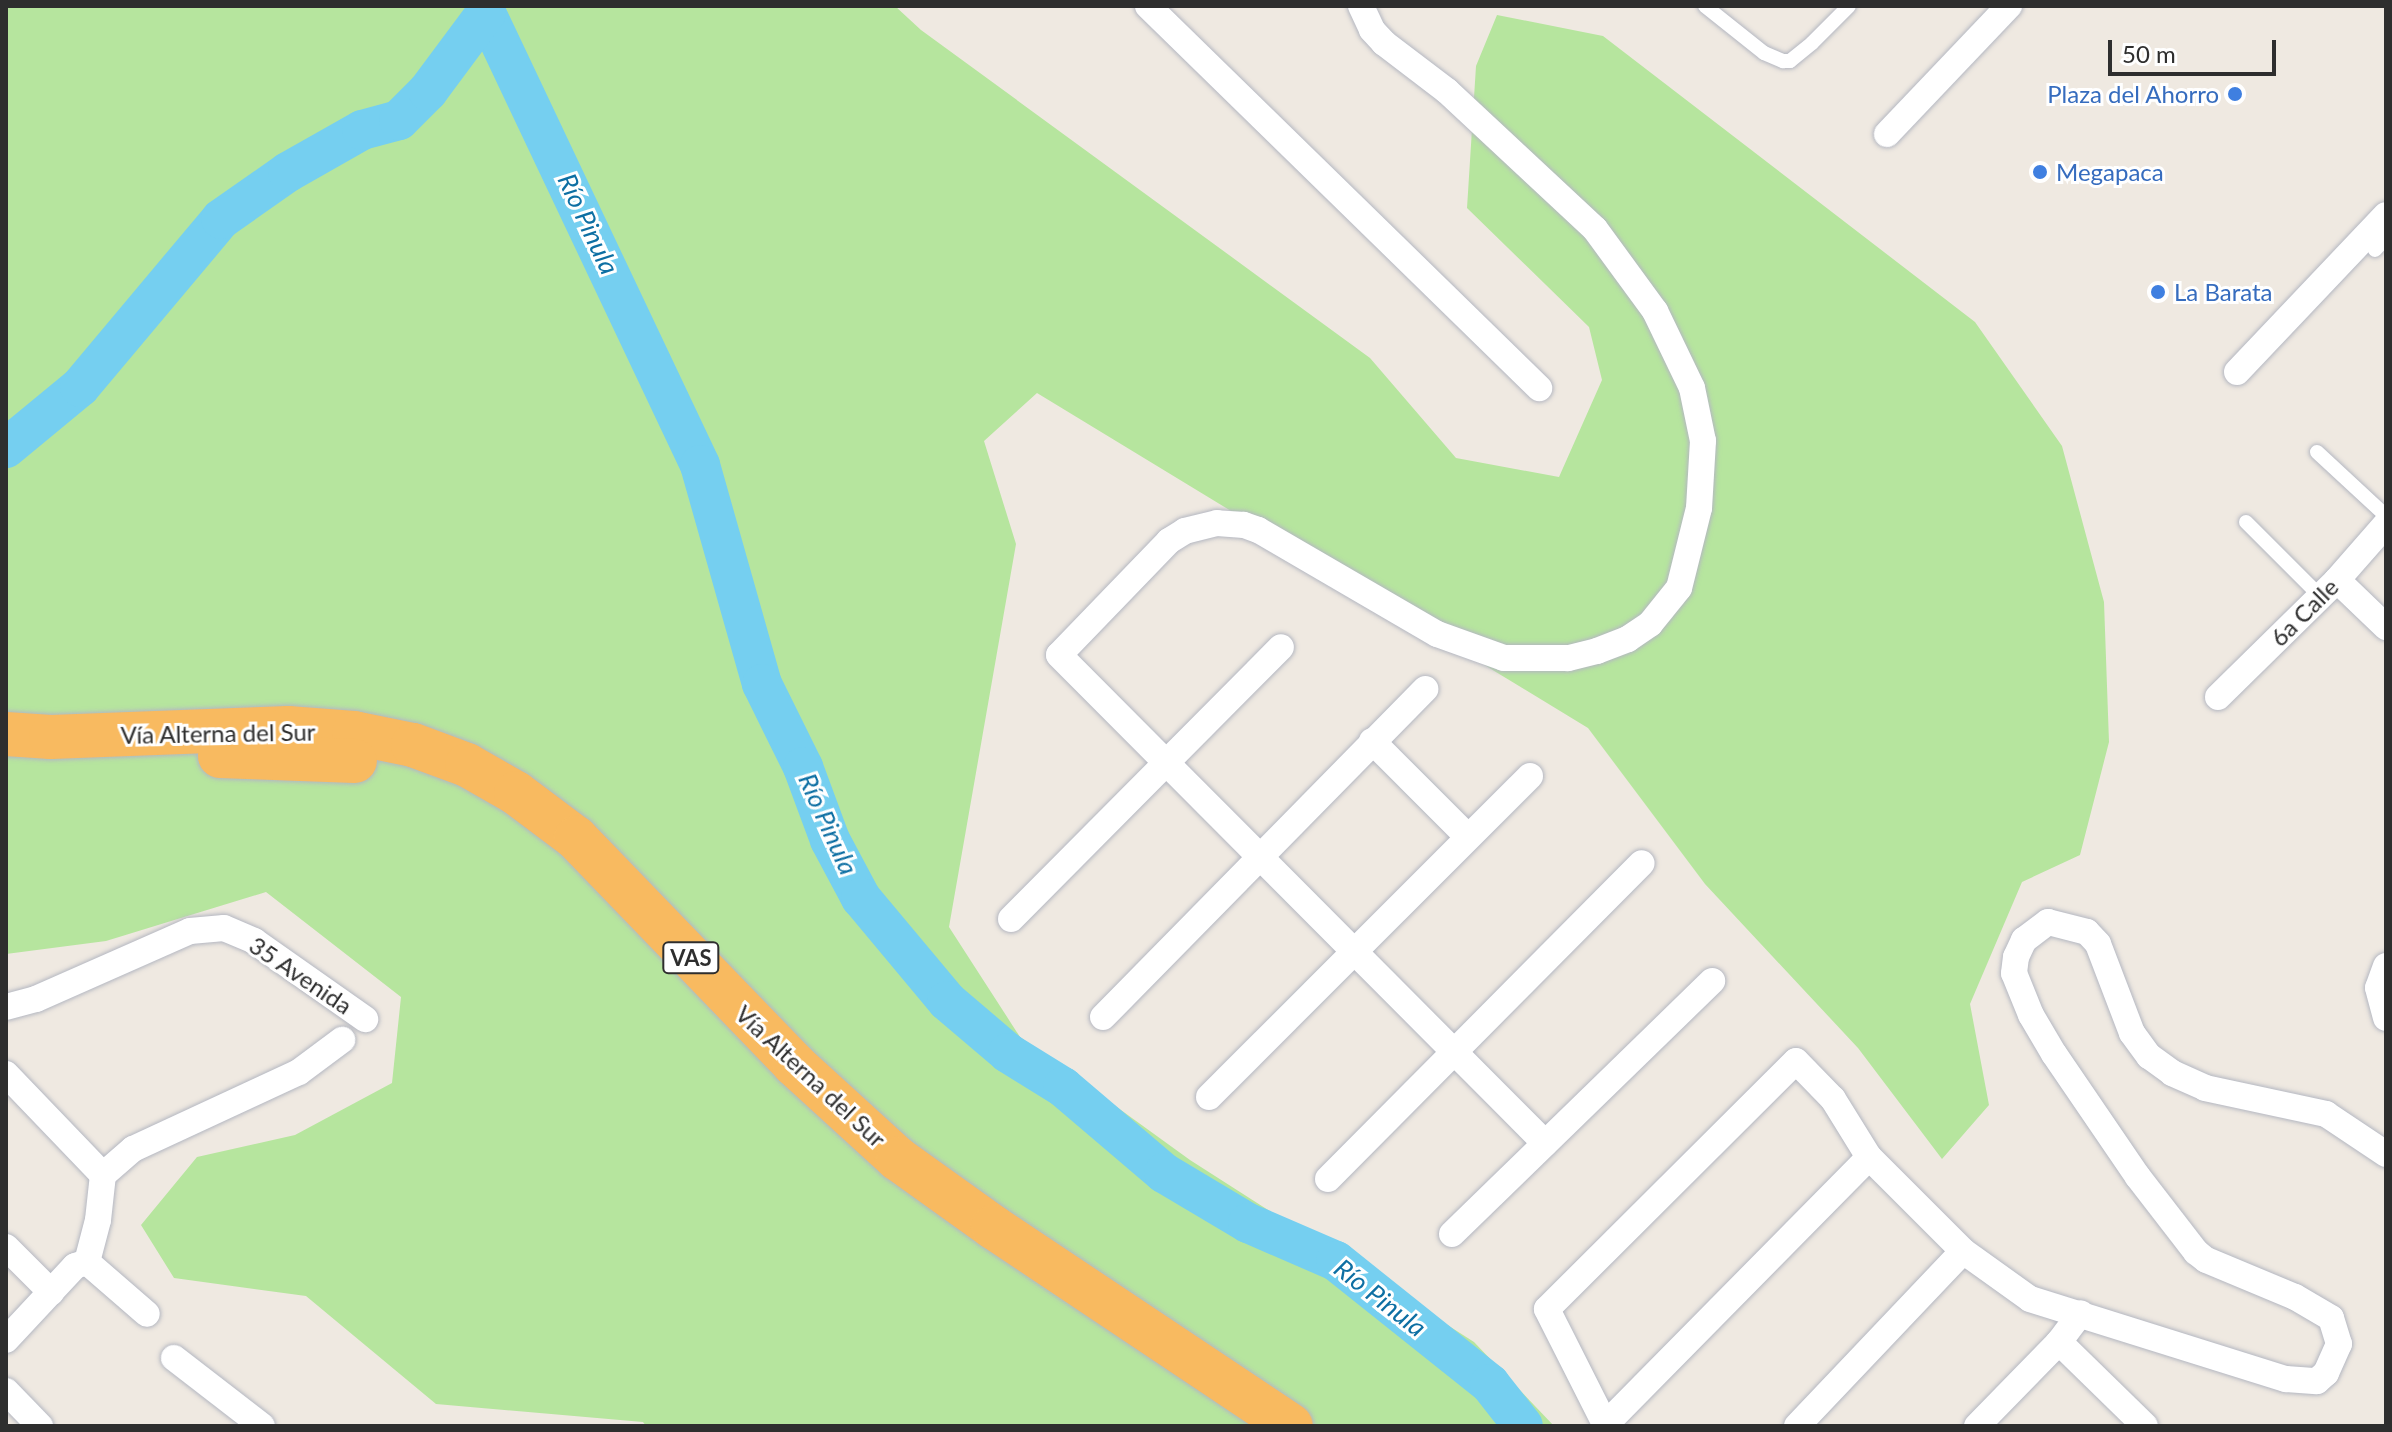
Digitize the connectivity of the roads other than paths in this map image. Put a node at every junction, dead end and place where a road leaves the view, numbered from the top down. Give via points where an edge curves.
1 (1361, 6) edge
2 (1705, 6) edge
3 (1849, 6) edge
4 (2009, 6) edge
5 (1161, 10) edge
6 (1887, 134) dead end
7 (2386, 215) edge
8 (2386, 238) edge
9 (2375, 250) dead end
10 (2237, 372) dead end
11 (1539, 388) dead end
12 (2317, 452) dead end
13 (2386, 516) edge
14 (2246, 522) dead end
15 (2386, 524) edge
16 (2328, 588) junction
17 (2386, 627) edge
18 (1281, 647) dead end
19 (1425, 689) dead end
20 (2218, 697) dead end
21 (6, 734) edge
22 (1372, 741) junction
23 (6, 759) edge
24 (1164, 764) junction
25 (1530, 776) dead end
26 (1467, 836) junction
27 (1259, 858) junction
28 (1642, 863) dead end
29 (1011, 919) dead end
30 (1353, 952) junction
31 (2386, 966) edge
32 (1712, 981) dead end
33 (6, 1007) edge
34 (1103, 1017) dead end
35 (2386, 1018) edge
36 (365, 1019) dead end
37 (342, 1040) dead end
38 (1454, 1052) junction
39 (6, 1074) edge
40 (1209, 1097) dead end
41 (1545, 1143) junction
42 (2386, 1154) edge
43 (1869, 1157) junction
44 (103, 1175) junction
45 (1328, 1179) dead end
46 (1452, 1234) dead end
47 (6, 1247) edge
48 (1963, 1251) junction
49 (87, 1262) junction
50 (51, 1292) junction
51 (2081, 1313) junction
52 (147, 1314) dead end
53 (6, 1340) edge
54 (2059, 1342) junction
55 (174, 1358) dead end
56 (6, 1391) edge
57 (40, 1426) edge
58 (262, 1426) edge
59 (1244, 1426) edge
60 (1291, 1426) edge
61 (1605, 1426) edge
62 (1797, 1426) edge
63 (1977, 1426) edge
64 (2144, 1426) edge

1 - 24 street via 1384,43 1477,117 1595,229 1655,311 1700,417 1703,476 1689,558 1668,605 1628,639 1568,658 1532,660 1472,649 1437,634 1244,525 1217,523 1185,531 1126,582 1059,655
2 - 3 lane via 1764,53 1790,61
4 - 6 street
5 - 11 street
7 - 10 street
8 - 9 lane
12 - 13 lane
14 - 16 lane
15 - 16 street, 6a Calle
16 - 17 street
16 - 20 street, 6a Calle
18 - 24 street
19 - 22 street
21 - 60 highway, Vía Alterna del Sur / VAS via 288,728 383,739 467,765 516,793 576,838 794,1064 898,1159
22 - 26 street
22 - 27 street
23 - 59 highway, Vía Alterna del Sur / VAS via 191,755 351,760 456,789 557,859 775,1084 879,1177
24 - 27 street
24 - 29 street
25 - 26 street
26 - 30 street
27 - 30 street
27 - 34 street
28 - 38 street
30 - 38 street
30 - 40 street
31 - 35 street via 2378,988
32 - 41 street
33 - 36 street, 35 Avenida via 36,999 190,931 224,928 254,941
37 - 44 street via 299,1072 133,1149
38 - 41 street
38 - 45 street
39 - 44 street
41 - 46 street
42 - 51 street via 2326,1114 2205,1088 2172,1073 2149,1056 2132,1033 2098,944 2087,932 2048,922 2024,940 2014,973 2054,1054 2130,1165 2196,1252 2331,1318 2339,1344 2326,1373 2303,1383
43 - 48 street
43 - 61 street
43 - 61 street via 1833,1099 1796,1061 1547,1309
44 - 49 street
47 - 50 street
48 - 51 street via 2030,1299
48 - 62 street
49 - 50 street via 75,1266
49 - 52 street
50 - 53 street
51 - 54 street
54 - 63 street
54 - 64 street
55 - 58 street
56 - 57 street

